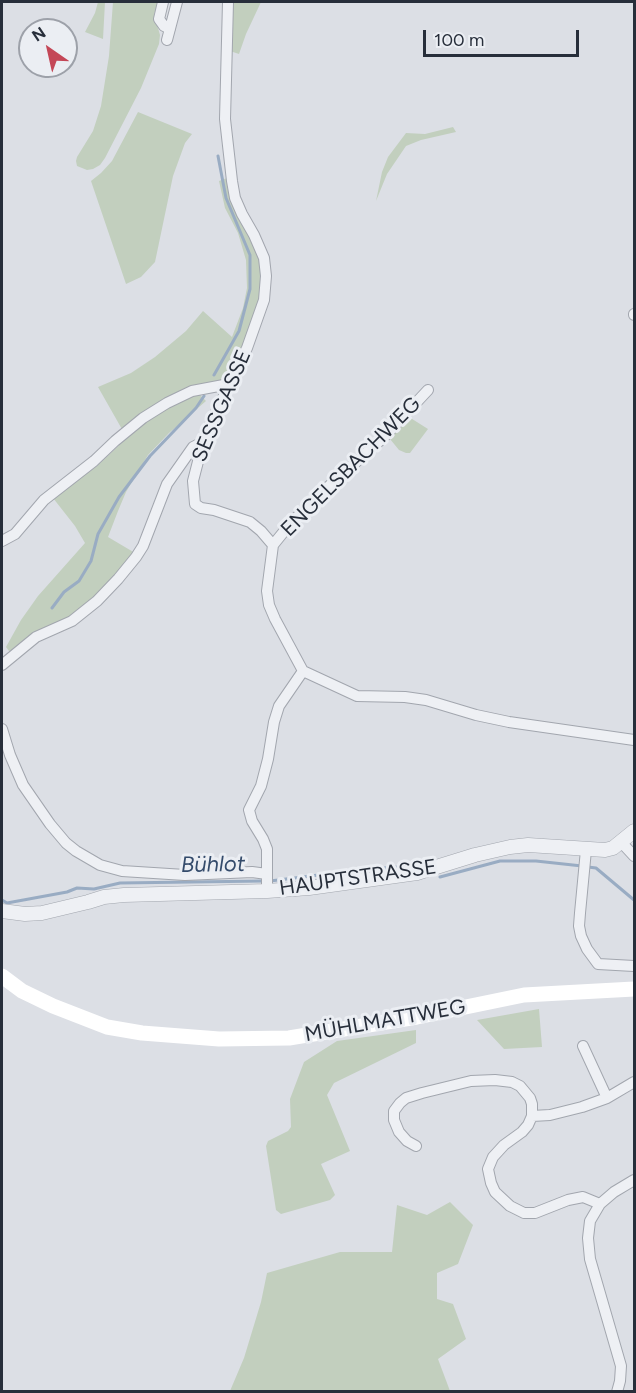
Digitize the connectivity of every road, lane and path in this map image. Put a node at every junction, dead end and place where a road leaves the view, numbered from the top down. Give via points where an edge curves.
1 (163, 2) edge
2 (177, 2) edge
3 (228, 2) edge
4 (229, 384) junction
5 (428, 390) dead end
6 (203, 442) junction
7 (2, 541) edge
8 (273, 545) junction
9 (2, 665) edge
10 (303, 671) junction
11 (2, 729) edge
12 (634, 740) edge
13 (634, 831) edge
14 (621, 842) junction
15 (586, 854) junction
16 (634, 856) edge
17 (267, 884) junction
18 (2, 911) edge
19 (634, 966) edge
20 (2, 976) edge
21 (634, 988) edge
22 (583, 1046) dead end
23 (634, 1082) edge
24 (608, 1098) junction
25 (532, 1116) junction
26 (416, 1146) dead end
27 (634, 1179) edge
28 (600, 1204) junction
29 (617, 1392) edge

1 - 2 street via 159,19 169,34
3 - 4 street, SESSGASSE via 225,119 232,181 235,198 264,258 266,276 264,300
4 - 6 street, SESSGASSE
4 - 7 street via 192,391 143,418 45,500 15,534
5 - 8 street, ENGELSBACHWEG
6 - 8 street, SESSGASSE via 193,481 195,504 250,522
6 - 9 street via 193,447 167,484 143,546 118,579 78,616 36,637
8 - 10 street via 269,605
10 - 12 street via 357,696 426,700 509,722
10 - 17 street via 279,706 261,786 249,810 267,849
11 - 17 street via 23,784 50,824 66,843 100,866 185,875 252,872
13 - 14 street
14 - 15 street, HAUPTSTRASSE via 613,848
14 - 16 street
15 - 17 street, HAUPTSTRASSE via 528,845 475,855 417,873 309,888
15 - 19 street via 581,936 598,964
17 - 18 street, HAUPTSTRASSE via 105,897 42,913
20 - 21 main road, MÜHLMATTWEG via 22,991 107,1027 219,1039 289,1038 524,995
22 - 24 street
23 - 24 street
24 - 25 street via 550,1116
25 - 26 street via 530,1098 512,1082 471,1081 422,1093 406,1098 394,1111 399,1132
25 - 28 street via 522,1132 493,1157 488,1169 495,1192 524,1213 535,1214 583,1197
27 - 28 street
28 - 29 street via 590,1221 588,1238 590,1259 621,1366

